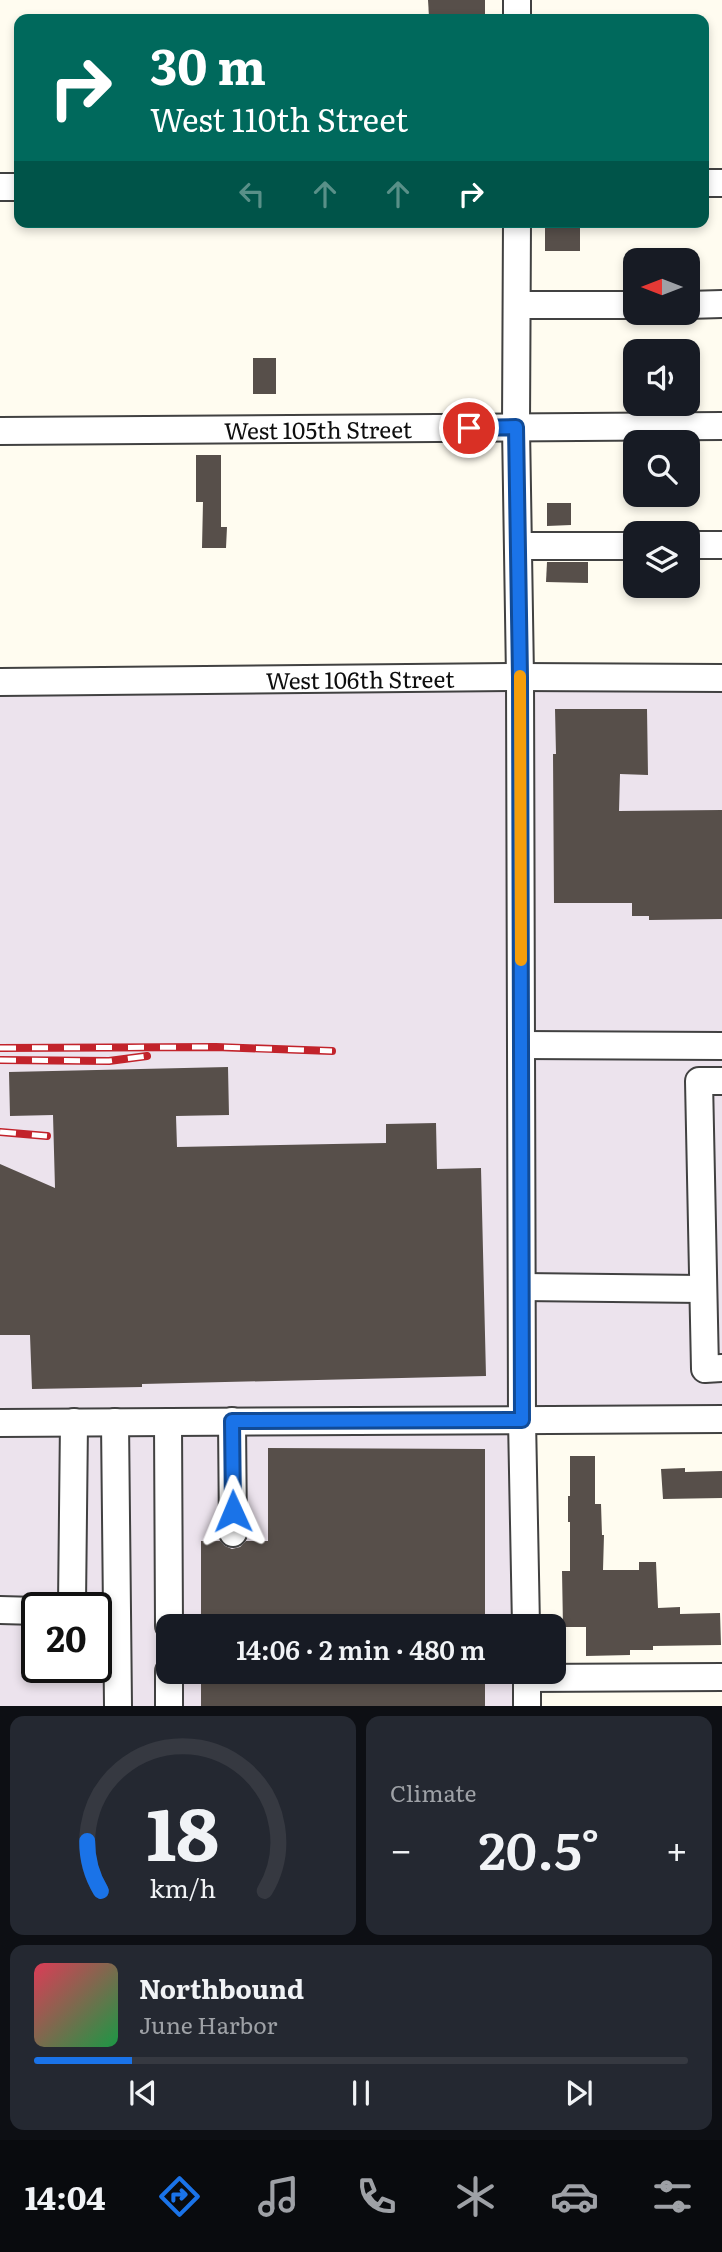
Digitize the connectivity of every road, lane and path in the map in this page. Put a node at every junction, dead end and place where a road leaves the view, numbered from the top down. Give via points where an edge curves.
1 (517, 228) edge
2 (700, 304) edge
3 (722, 304) edge
4 (623, 305) edge
5 (517, 306) junction
6 (722, 426) edge
7 (516, 427) junction
8 (0, 431) edge
9 (700, 545) edge
10 (722, 545) edge
11 (518, 546) junction
12 (623, 546) edge
13 (520, 677) junction
14 (722, 678) edge
15 (0, 682) edge
16 (521, 1045) junction
17 (722, 1046) edge
18 (722, 1081) edge
19 (522, 1287) junction
20 (702, 1289) junction
21 (722, 1368) edge
22 (722, 1419) edge
23 (522, 1420) junction
24 (232, 1421) junction
25 (74, 1422) junction
26 (115, 1422) junction
27 (168, 1422) junction
28 (0, 1423) edge
29 (233, 1533) dead end
30 (72, 1592) edge
31 (0, 1611) edge
32 (21, 1611) edge
33 (169, 1614) edge
34 (526, 1614) edge
35 (566, 1675) edge
36 (722, 1677) edge
37 (169, 1684) edge
38 (527, 1684) edge
39 (118, 1706) edge
40 (169, 1706) edge
41 (527, 1706) edge

1 - 5 street
2 - 3 street
4 - 5 street
5 - 7 street
6 - 7 street, West 105th Street
7 - 8 street, West 105th Street
7 - 11 street
9 - 10 street
11 - 12 street
11 - 13 street
13 - 14 street, West 106th Street
13 - 15 street, West 106th Street
13 - 16 street
16 - 17 street
16 - 19 street
18 - 20 street via 699,1081
19 - 20 street
19 - 23 street
20 - 21 street via 705,1368
22 - 23 street
23 - 24 street
23 - 34 street
24 - 27 street
24 - 29 street
25 - 26 street
25 - 28 street
25 - 30 street
26 - 27 street
26 - 39 street
27 - 33 street
31 - 32 street
35 - 36 street
37 - 40 street
38 - 41 street

